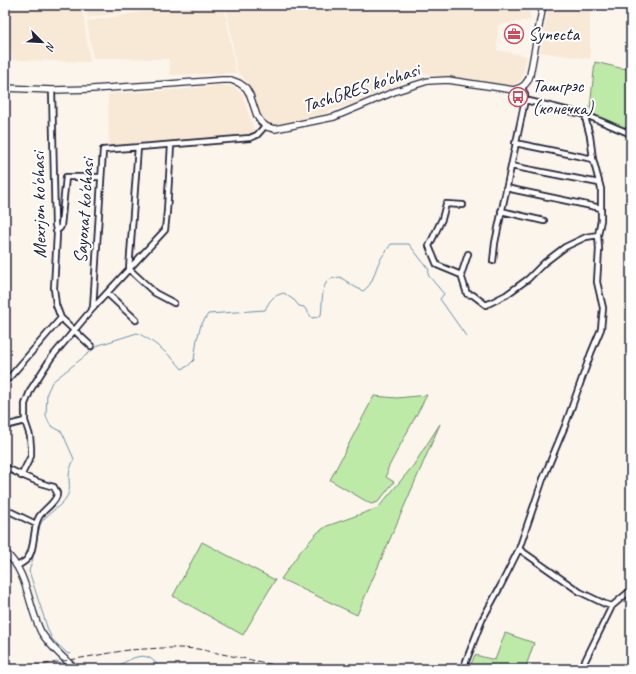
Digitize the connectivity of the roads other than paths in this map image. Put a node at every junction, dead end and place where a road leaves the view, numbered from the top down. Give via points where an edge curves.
1 (543, 5) edge
2 (5, 88) edge
3 (522, 88) junction
4 (52, 90) junction
5 (525, 100) junction
6 (586, 115) junction
7 (265, 126) junction
8 (631, 134) edge
9 (515, 144) junction
10 (170, 145) junction
11 (138, 147) junction
12 (593, 159) junction
13 (511, 166) junction
14 (101, 177) junction
15 (599, 183) junction
16 (506, 188) junction
17 (463, 205) dead end
18 (601, 208) junction
19 (501, 211) junction
20 (544, 221) dead end
21 (56, 230) junction
22 (598, 235) junction
23 (468, 254) dead end
24 (493, 261) dead end
25 (129, 269) junction
26 (461, 275) junction
27 (107, 293) junction
28 (174, 303) dead end
29 (93, 308) junction
30 (61, 318) junction
31 (136, 320) dead end
32 (74, 331) junction
33 (91, 346) dead end
34 (9, 378) dead end
35 (25, 421) junction
36 (5, 426) edge
37 (5, 467) edge
38 (21, 476) junction
39 (5, 509) edge
40 (36, 524) junction
41 (519, 549) junction
42 (5, 552) edge
43 (17, 566) junction
44 (631, 590) edge
45 (612, 606) junction
46 (76, 669) edge
47 (463, 669) edge
48 (581, 669) edge

1 - 3 main road via 530,75
2 - 4 main road
3 - 5 street
3 - 7 main road, TashGRES ko'chasi via 514,90 448,80 428,81 396,91 334,117 281,128
4 - 7 main road via 231,80 246,88 258,118
4 - 21 street, Mexrjon ko'chasi
5 - 6 street
5 - 9 street
6 - 8 street
6 - 12 street
7 - 10 street, Sayoxat ko'chasi via 257,135 250,138
9 - 12 street
9 - 13 street
10 - 11 street, Sayoxat ko'chasi
10 - 25 street via 165,230
11 - 14 street, Sayoxat ko'chasi via 103,150
11 - 25 street
12 - 15 street
13 - 15 street
13 - 16 street
14 - 21 street via 66,177 61,226
14 - 29 street, Sayoxat ko'chasi
15 - 18 street
16 - 18 street
16 - 19 street
17 - 26 street via 446,204 429,246 437,265
18 - 22 street
19 - 20 street
19 - 24 street
21 - 30 street, Mexrjon ko'chasi via 54,288
22 - 26 street via 586,237 564,247 528,279 506,295 486,305 473,295 467,294
22 - 41 street via 597,282 603,308 601,329
23 - 26 street
25 - 27 street
25 - 28 street via 155,293
27 - 29 street
27 - 31 street
29 - 32 street
30 - 32 street, Mexrjon ko'chasi
30 - 34 street
32 - 33 street, Mexrjon ko'chasi
32 - 35 street via 51,358 31,389 25,404
35 - 36 street
35 - 38 street via 30,436 31,456
37 - 38 street
38 - 40 street via 54,488 57,493
39 - 40 street
40 - 43 street via 32,549 27,559
41 - 45 street via 580,592
41 - 47 street via 482,620
42 - 43 main road
43 - 46 main road via 41,632 58,653
44 - 45 street
45 - 48 street

